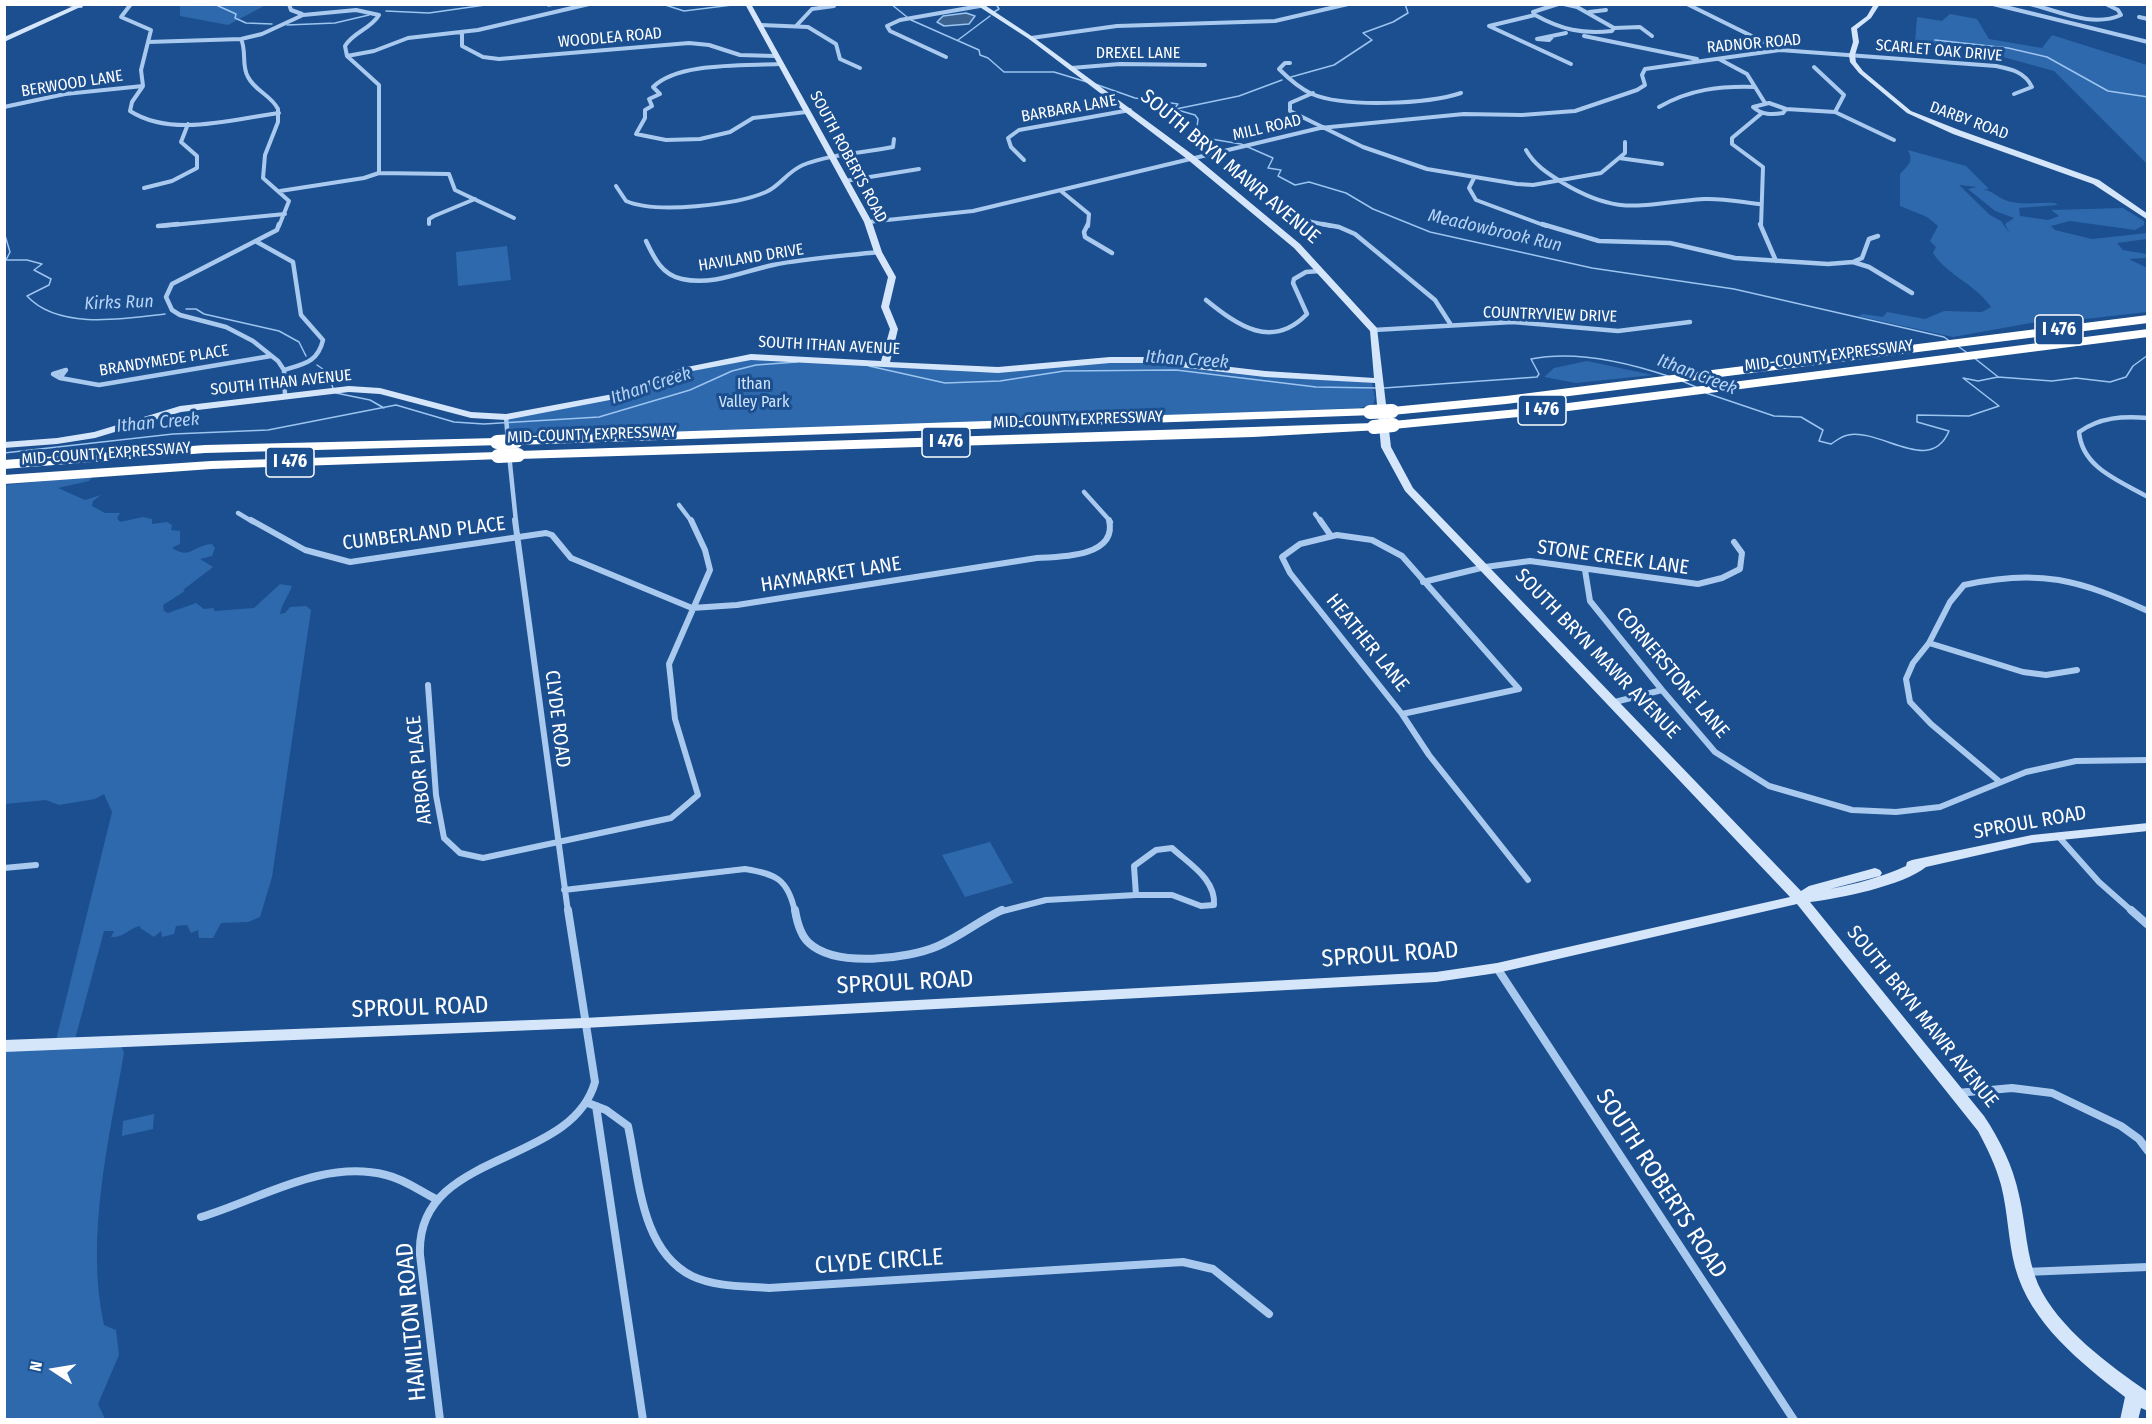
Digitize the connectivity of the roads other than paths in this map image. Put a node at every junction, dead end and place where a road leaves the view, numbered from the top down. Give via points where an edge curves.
1 (67, 4) edge
2 (131, 4) edge
3 (289, 4) edge
4 (588, 4) edge
5 (748, 4) edge
6 (1348, 4) edge
7 (1558, 4) edge
8 (1564, 4) edge
9 (1687, 4) edge
10 (1877, 4) edge
11 (1993, 4) edge
12 (2001, 4) edge
13 (2030, 4) edge
14 (2106, 4) edge
15 (82, 5) edge
16 (979, 5) edge
17 (834, 6) edge
18 (1606, 10) dead end
19 (1587, 12) junction
20 (303, 15) junction
21 (1535, 15) junction
22 (2139, 17) dead end
23 (2148, 19) edge
24 (761, 25) junction
25 (797, 25) junction
26 (1614, 28) junction
27 (2106, 30) junction
28 (462, 32) junction
29 (1566, 33) junction
30 (1580, 35) junction
31 (1652, 36) dead end
32 (1552, 37) dead end
33 (1031, 38) junction
34 (241, 39) junction
35 (4, 40) edge
36 (2146, 40) edge
37 (148, 42) junction
38 (1780, 51) junction
39 (1852, 55) junction
40 (347, 56) junction
41 (946, 57) dead end
42 (1719, 59) junction
43 (777, 60) junction
44 (1704, 60) junction
45 (1290, 63) dead end
46 (1572, 64) dead end
47 (1205, 65) dead end
48 (1657, 66) joint
49 (1814, 67) dead end
50 (861, 68) dead end
51 (1071, 68) junction
52 (143, 86) junction
53 (1755, 87) junction
54 (1313, 93) junction
55 (1461, 93) dead end
56 (2014, 94) dead end
57 (1765, 103) junction
58 (4, 107) edge
59 (1659, 107) dead end
60 (1786, 109) junction
61 (1130, 110) junction
62 (807, 112) junction
63 (1835, 112) junction
64 (279, 113) junction
65 (1762, 113) junction
66 (188, 124) junction
67 (1320, 128) junction
68 (894, 140) dead end
69 (1894, 140) dead end
70 (1625, 142) dead end
71 (1526, 150) dead end
72 (1190, 157) junction
73 (1619, 158) junction
74 (832, 159) junction
75 (1024, 160) dead end
76 (1662, 164) dead end
77 (919, 169) dead end
78 (379, 173) junction
79 (1474, 178) junction
80 (845, 181) junction
81 (1560, 181) junction
82 (616, 186) dead end
83 (144, 188) dead end
84 (280, 191) junction
85 (1061, 191) junction
86 (475, 199) junction
87 (1278, 203) dead end
88 (1760, 204) junction
89 (285, 214) junction
90 (514, 218) dead end
91 (2148, 218) edge
92 (868, 222) junction
93 (429, 224) dead end
94 (158, 226) dead end
95 (1878, 236) dead end
96 (646, 241) dead end
97 (257, 242) junction
98 (878, 252) junction
99 (1112, 253) dead end
100 (1776, 261) junction
101 (1853, 262) junction
102 (1320, 271) junction
103 (1912, 293) dead end
104 (1206, 300) dead end
105 (2148, 319) edge
106 (1690, 322) dead end
107 (1451, 325) junction
108 (1374, 330) junction
109 (2148, 333) edge
110 (271, 356) junction
111 (885, 363) junction
112 (284, 370) junction
113 (60, 378) dead end
114 (1380, 386) junction
115 (285, 396) junction
116 (1393, 418) junction
117 (2148, 418) edge
118 (506, 422) junction
119 (4, 445) edge
120 (497, 449) junction
121 (4, 465) edge
122 (4, 480) edge
123 (1084, 492) dead end
124 (2148, 497) edge
125 (679, 505) dead end
126 (238, 513) dead end
127 (1315, 514) dead end
128 (1331, 536) junction
129 (517, 537) junction
130 (1734, 542) dead end
131 (1485, 567) junction
132 (1585, 570) junction
133 (1423, 582) junction
134 (692, 608) junction
135 (2148, 611) edge
136 (1929, 643) junction
137 (2077, 670) dead end
138 (428, 685) dead end
139 (1662, 690) junction
140 (1615, 702) junction
141 (1402, 714) junction
142 (2148, 760) edge
143 (2000, 782) junction
144 (2148, 827) edge
145 (2058, 836) junction
146 (556, 844) junction
147 (36, 865) dead end
148 (4, 868) edge
149 (1528, 880) dead end
150 (564, 890) junction
151 (1136, 896) junction
152 (1800, 899) junction
153 (2148, 925) edge
154 (1497, 968) junction
155 (585, 1023) junction
156 (4, 1046) edge
157 (1958, 1093) junction
158 (592, 1105) junction
159 (2148, 1151) edge
160 (436, 1199) junction
161 (201, 1217) dead end
162 (2148, 1267) edge
163 (2025, 1272) junction
164 (1269, 1314) dead end
165 (2141, 1398) edge
166 (440, 1419) edge
167 (643, 1419) edge
168 (1794, 1419) edge
169 (2129, 1419) edge

1 - 15 street
2 - 37 street via 121,17 149,28
3 - 20 street via 291,10
4 - 28 street
5 - 24 main road, SOUTH ROBERTS ROAD
6 - 33 street via 1275,21 1117,26
7 - 21 street via 1541,8 1533,12
8 - 19 street
9 - 38 street
10 - 39 main road via 1854,28 1856,42
11 - 27 street
12 - 27 street
13 - 14 street via 2094,19 2121,15
15 - 35 main road
16 - 33 main road, SOUTH BRYN MAWR AVENUE
16 - 41 street via 897,20 887,26 899,36
17 - 25 street via 811,8
18 - 19 street
19 - 26 street
20 - 34 street
20 - 40 street via 356,10 379,15 348,40
21 - 29 street
21 - 46 street via 1489,26
22 - 23 street
24 - 25 street
24 - 43 main road, SOUTH ROBERTS ROAD
25 - 50 street via 808,27 836,45 840,59
26 - 30 street
26 - 31 street via 1638,27
27 - 36 street
28 - 40 street via 408,38
28 - 43 street, WOODLEA ROAD via 462,46 469,52 501,59 689,43
29 - 30 street
29 - 32 street
30 - 44 street
33 - 51 main road, SOUTH BRYN MAWR AVENUE
34 - 37 street
34 - 64 street via 248,51 244,72
37 - 52 street via 141,70
38 - 39 street, RADNOR ROAD
38 - 42 street, RADNOR ROAD
39 - 56 street, SCARLET OAK DRIVE via 2005,68 2020,73 2031,84 2032,87
39 - 91 main road, DARBY ROAD via 1858,69 1909,112 2086,178
40 - 78 street via 379,85
42 - 44 street, RADNOR ROAD
42 - 53 street via 1747,74
43 - 62 main road, SOUTH ROBERTS ROAD
43 - 62 street via 686,71 658,80 653,87 660,94 649,99 652,106 645,110 636,134 666,140 705,138 730,132 753,118
44 - 48 street, RADNOR ROAD
45 - 54 street via 1280,67 1280,72 1293,85
47 - 51 street, DREXEL LANE
48 - 67 street, MILL ROAD via 1645,69 1645,85 1637,90 1575,111 1464,114
49 - 63 street via 1844,95
51 - 61 main road, SOUTH BRYN MAWR AVENUE
52 - 58 street, BERWOOD LANE via 65,94
52 - 66 street via 130,111 136,118
53 - 57 street
53 - 59 street via 1701,88
54 - 55 street via 1360,104
54 - 67 street via 1289,107
57 - 60 street
57 - 65 street via 1753,106
60 - 63 street
60 - 65 street via 1779,114
61 - 72 main road, SOUTH BRYN MAWR AVENUE
61 - 75 street, BARBARA LANE via 1019,130 1008,138 1008,143
62 - 74 main road, SOUTH ROBERTS ROAD
63 - 69 street
64 - 66 street
64 - 84 street via 279,123 265,156 263,178
65 - 88 street via 1732,138 1734,147 1762,167
66 - 83 street via 181,142 197,156 197,168 172,181
67 - 72 street, MILL ROAD
67 - 79 street via 1427,169
68 - 74 street via 893,147
70 - 73 street via 1626,149
71 - 81 street via 1533,163
72 - 85 street, MILL ROAD
72 - 102 main road, SOUTH BRYN MAWR AVENUE via 1297,246
73 - 76 street
73 - 81 street via 1601,173
74 - 80 main road, SOUTH ROBERTS ROAD
74 - 82 street via 792,169 776,187 751,197 644,206 627,202 619,196
77 - 80 street
78 - 84 street
78 - 86 street via 449,174 455,190
79 - 81 street via 1533,185
79 - 100 street via 1469,188 1476,200 1572,234 1610,242 1670,243 1735,258
80 - 92 main road, SOUTH ROBERTS ROAD
81 - 88 street via 1590,200 1620,207 1651,208 1706,199
84 - 89 street via 289,201
85 - 92 street, MILL ROAD via 944,216
85 - 99 street via 1089,214 1086,237
86 - 90 street
86 - 93 street via 434,216
87 - 107 street via 1289,217 1355,234 1435,300
88 - 100 street via 1760,224
89 - 94 street
89 - 97 street via 277,230
92 - 98 main road, SOUTH ROBERTS ROAD
95 - 101 street via 1869,239 1862,258
96 - 98 street, HAVILAND DRIVE via 670,275 694,280 772,265
97 - 110 street via 188,274 172,284 166,297 172,310 180,315 241,334
97 - 112 street via 293,262 301,315 323,340 320,353 309,362
98 - 111 main road, SOUTH ROBERTS ROAD via 892,278 885,307 894,328
100 - 101 street
101 - 103 street via 1869,267
102 - 104 street via 1306,272 1294,279 1308,314 1290,330 1279,333 1246,328 1229,320
102 - 108 main road, SOUTH BRYN MAWR AVENUE
105 - 116 highway, MID-COUNTY EXPRESSWAY / I 476 via 1674,378
106 - 107 street, COUNTRYVIEW DRIVE via 1618,331 1512,322
107 - 108 street, COUNTRYVIEW DRIVE
108 - 114 main road, SOUTH BRYN MAWR AVENUE
109 - 116 highway, MID-COUNTY EXPRESSWAY / I 476 via 1529,412
110 - 112 street
110 - 113 street, BRANDYMEDE PLACE via 99,385
111 - 114 main road, SOUTH ITHAN AVENUE via 998,370 1145,360
111 - 118 main road, SOUTH ITHAN AVENUE via 751,357 685,370 615,396
112 - 115 street
114 - 131 main road, SOUTH BRYN MAWR AVENUE via 1386,447 1393,464 1410,489
115 - 118 main road, SOUTH ITHAN AVENUE via 366,389
115 - 119 main road, SOUTH ITHAN AVENUE via 180,410 76,438
116 - 120 highway, MID-COUNTY EXPRESSWAY / I 476, bridge via 1253,433
117 - 124 street via 2110,418 2090,423 2079,432 2078,445 2088,459
118 - 129 street, CLYDE ROAD
120 - 121 highway, MID-COUNTY EXPRESSWAY / I 476 via 206,448
120 - 122 highway, MID-COUNTY EXPRESSWAY / I 476
123 - 134 street, HAYMARKET LANE via 1111,522 1105,543 1085,554 1037,558 737,605
125 - 134 street via 701,541 710,570
126 - 129 street, CUMBERLAND PLACE via 326,560 350,562
127 - 128 street
128 - 133 street, HEATHER LANE via 1371,539 1387,547 1401,556
128 - 141 street, HEATHER LANE via 1291,546 1282,557 1290,573
129 - 134 street, HAYMARKET LANE via 552,535 572,558
129 - 146 street, CLYDE ROAD
130 - 132 street, STONE CREEK LANE via 1742,553 1740,569 1707,583 1691,585
131 - 132 street, STONE CREEK LANE via 1530,561
131 - 133 street, STONE CREEK LANE
131 - 140 main road, SOUTH BRYN MAWR AVENUE
132 - 139 street, CORNERSTONE LANE via 1590,601
133 - 141 street, HEATHER LANE via 1519,688
134 - 146 street, ARBOR PLACE via 669,664 675,719 698,795 671,818
135 - 136 street via 2087,584 2023,575 1988,579 1964,585
136 - 137 street via 2023,672 2046,675
136 - 143 street via 1906,679 1910,702
138 - 146 street, ARBOR PLACE via 436,795 444,838 460,853 483,858
139 - 140 street
139 - 143 street, CORNERSTONE LANE via 1715,752 1769,786 1806,799 1852,810 1896,812 1940,807
140 - 152 main road, SOUTH BRYN MAWR AVENUE
141 - 149 street, HEATHER LANE via 1429,755
142 - 143 street, CORNERSTONE LANE via 2076,761
144 - 145 main road, SPROUL ROAD
145 - 152 main road, SPROUL ROAD via 1920,865 1873,882
145 - 153 street via 2099,882
146 - 150 street, CLYDE ROAD
147 - 148 street
150 - 151 street via 762,870 788,886 798,927 809,944 823,952 867,958 920,952 1003,910 1027,903
150 - 155 street, CLYDE ROAD
151 - 151 street via 1173,895 1204,908 1214,905 1216,897 1213,887 1172,848 1156,850 1134,866
152 - 154 main road, SPROUL ROAD
152 - 157 main road, SOUTH BRYN MAWR AVENUE
154 - 155 main road, SPROUL ROAD via 1436,977
154 - 168 street, SOUTH ROBERTS ROAD
155 - 156 main road, SPROUL ROAD
155 - 158 street via 595,1082
157 - 159 street via 2012,1089 2052,1093 2121,1126
157 - 163 main road, SOUTH BRYN MAWR AVENUE via 1979,1120 2007,1176
158 - 160 street
158 - 164 street, CLYDE CIRCLE via 628,1126 646,1219 657,1247 675,1266 703,1281 735,1288 769,1288 1184,1262 1213,1269
158 - 167 street
160 - 161 street via 390,1176 346,1171 313,1177
160 - 166 street, HAMILTON ROAD via 420,1242
162 - 163 street
163 - 165 main road, SOUTH BRYN MAWR AVENUE via 2044,1309 2076,1345
165 - 169 main road

